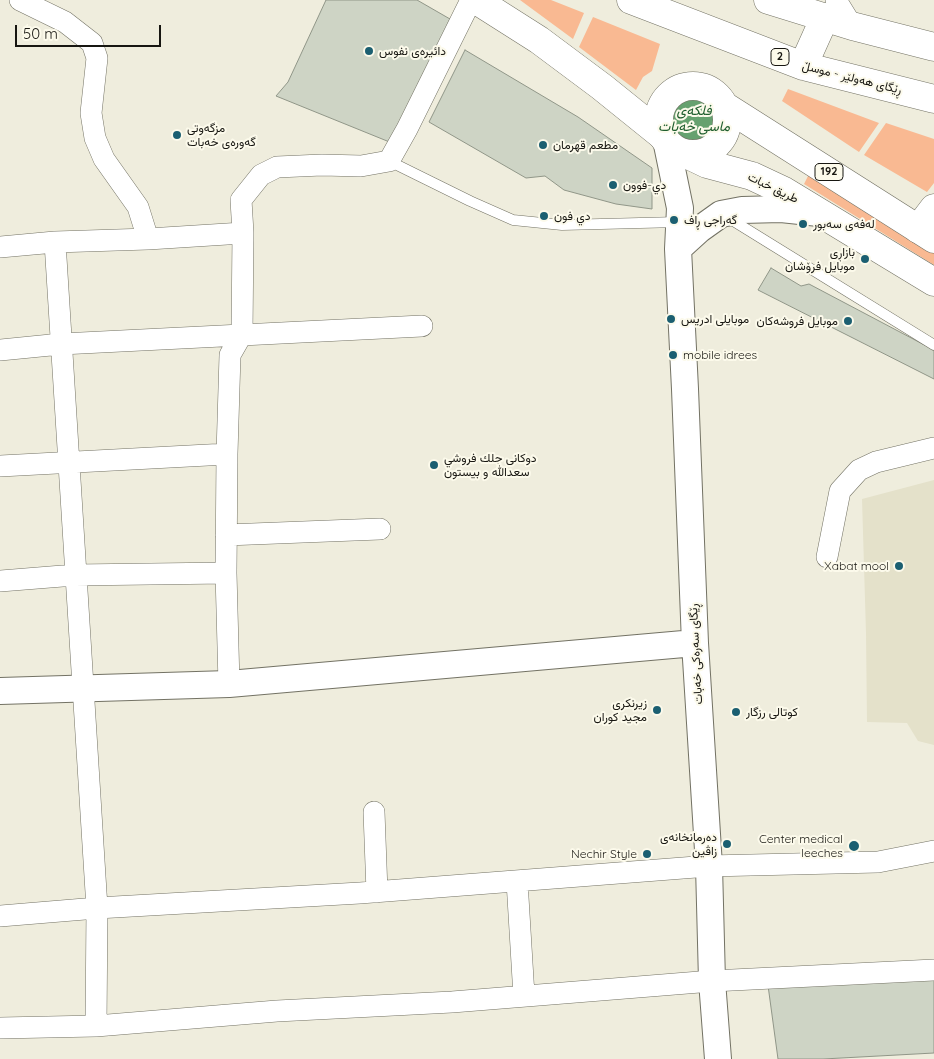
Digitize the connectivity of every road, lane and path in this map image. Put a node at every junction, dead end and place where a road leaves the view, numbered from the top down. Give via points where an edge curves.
1 (20, 0) edge
2 (471, 0) edge
3 (476, 0) edge
4 (631, 0) edge
5 (768, 0) edge
6 (830, 8) edge
7 (934, 47) edge
8 (803, 66) junction
9 (934, 98) edge
10 (723, 105) junction
11 (671, 143) junction
12 (389, 161) junction
13 (934, 208) edge
14 (819, 213) junction
15 (721, 214) junction
16 (680, 222) junction
17 (243, 232) junction
18 (926, 234) edge
19 (148, 239) junction
20 (55, 242) junction
21 (0, 247) edge
22 (678, 249) junction
23 (934, 282) edge
24 (422, 326) dead end
25 (242, 334) junction
26 (61, 344) junction
27 (934, 344) edge
28 (0, 350) edge
29 (934, 448) edge
30 (227, 454) junction
31 (68, 461) junction
32 (0, 466) edge
33 (380, 529) dead end
34 (226, 535) junction
35 (827, 557) dead end
36 (226, 573) junction
37 (76, 576) junction
38 (0, 580) edge
39 (695, 643) junction
40 (229, 684) junction
41 (83, 688) junction
42 (0, 691) edge
43 (374, 812) dead end
44 (934, 851) edge
45 (709, 866) junction
46 (517, 881) junction
47 (377, 892) junction
48 (97, 908) junction
49 (0, 916) edge
50 (934, 970) edge
51 (712, 981) junction
52 (524, 996) junction
53 (96, 1026) junction
54 (0, 1028) edge
55 (718, 1059) edge

1 - 19 street via 65,22 92,43 97,58 91,113 95,138 104,159 138,207
2 - 12 street
3 - 11 main road, طريق خبات via 539,40
4 - 8 main road, ڕێگای هەولێر - موسڵ / 2
5 - 6 main road
6 - 7 main road via 852,26
6 - 8 main road
8 - 9 main road, ڕێگای هەولێر - موسڵ / 2
10 - 11 main road via 727,122 722,138 709,150 701,153
10 - 11 main road via 703,88 677,91 660,111 660,128
10 - 18 main road, 192
11 - 14 main road, طريق خبات via 707,164 752,176 784,191
11 - 16 street, ڕێگای سەرەکی خەبات
12 - 16 lane via 513,220 562,225
12 - 17 street via 360,166 277,168 261,175 241,200
13 - 18 main road
14 - 15 street via 781,208
14 - 23 main road, طريق خبات
15 - 22 street
15 - 27 lane
16 - 22 street, ڕێگای سەرەکی خەبات
17 - 19 street
17 - 25 street
19 - 20 street
20 - 21 street
20 - 26 street
22 - 39 street, ڕێگای سەرەکی خەبات
24 - 25 street
25 - 26 street
25 - 30 street via 230,356
26 - 28 street
26 - 31 street
29 - 35 street via 876,462 859,470 840,491
30 - 31 street
30 - 34 street
31 - 32 street
31 - 37 street
33 - 34 street
34 - 36 street
36 - 37 street
36 - 40 street
37 - 38 street
37 - 41 street
39 - 40 street
39 - 45 street, ڕێگای سەرەکی خەبات
40 - 41 street
41 - 42 street
41 - 48 street
43 - 47 street
44 - 45 street via 878,862
45 - 46 street
45 - 51 street, ڕێگای سەرەکی خەبات
46 - 47 street
46 - 52 street
47 - 48 street
48 - 49 street
48 - 53 street
50 - 51 street
51 - 52 street
51 - 55 street, ڕێگای سەرەکی خەبات
52 - 53 street
53 - 54 street

